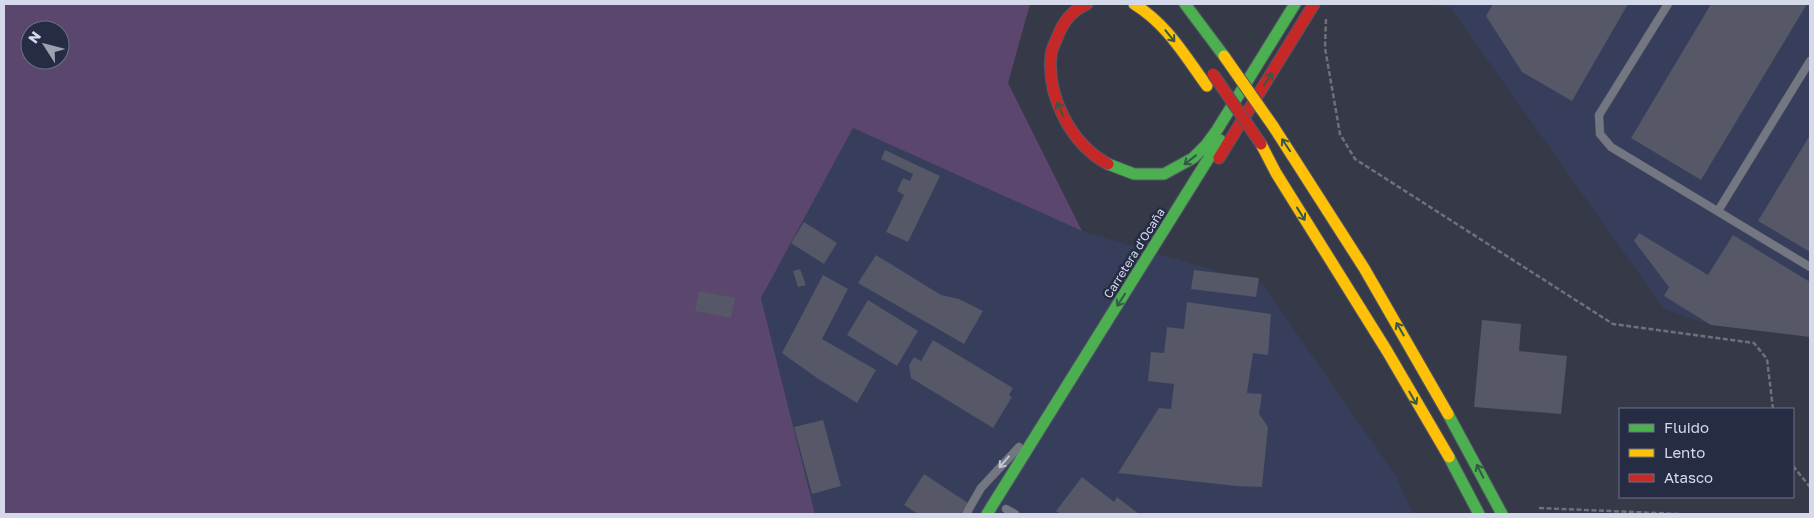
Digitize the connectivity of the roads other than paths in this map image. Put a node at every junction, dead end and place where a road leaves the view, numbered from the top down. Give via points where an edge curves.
1 (1087, 4) edge
2 (1134, 4) edge
3 (1185, 4) edge
4 (1294, 4) edge
5 (1301, 4) edge
6 (1314, 4) edge
7 (1668, 4) edge
8 (1171, 20) dead end
9 (1810, 61) edge
10 (1299, 164) junction
11 (1276, 173) junction
12 (1718, 211) junction
13 (1810, 266) edge
14 (1438, 373) dead end
15 (1065, 410) dead end
16 (1039, 429) junction
17 (1437, 439) junction
18 (1027, 449) junction
19 (1005, 511) edge
20 (966, 514) edge
21 (987, 514) edge
22 (1468, 514) edge
23 (1479, 514) edge
24 (1502, 514) edge

4 -> 1 main road via 1208,144 1181,167 1147,176 1128,174 1096,156 1080,142 1055,98 1050,71 1051,50 1057,32 1068,16
2 -> 11 main road via 1152,16 1169,34 1255,155
10 -> 3 main road, bridge
5 -> 16 main road, Carretera d'Ocaña via 1141,269
15 -> 6 main road, Carretera d'Ocaña
7 - 12 lane via 1599,115 1600,134 1611,147
8 - 11 main road, bridge via 1213,74 1261,144
9 - 12 lane
10 - 14 main road via 1348,222
24 -> 10 main road via 1466,444 1374,285
11 -> 17 main road
12 - 13 lane
16 - 18 main road, Carretera d'Ocaña
16 -> 20 lane via 981,488
17 - 22 main road via 1447,474
17 - 23 main road
18 - 19 main road via 1008,492
18 - 21 main road, Carretera d'Ocaña

